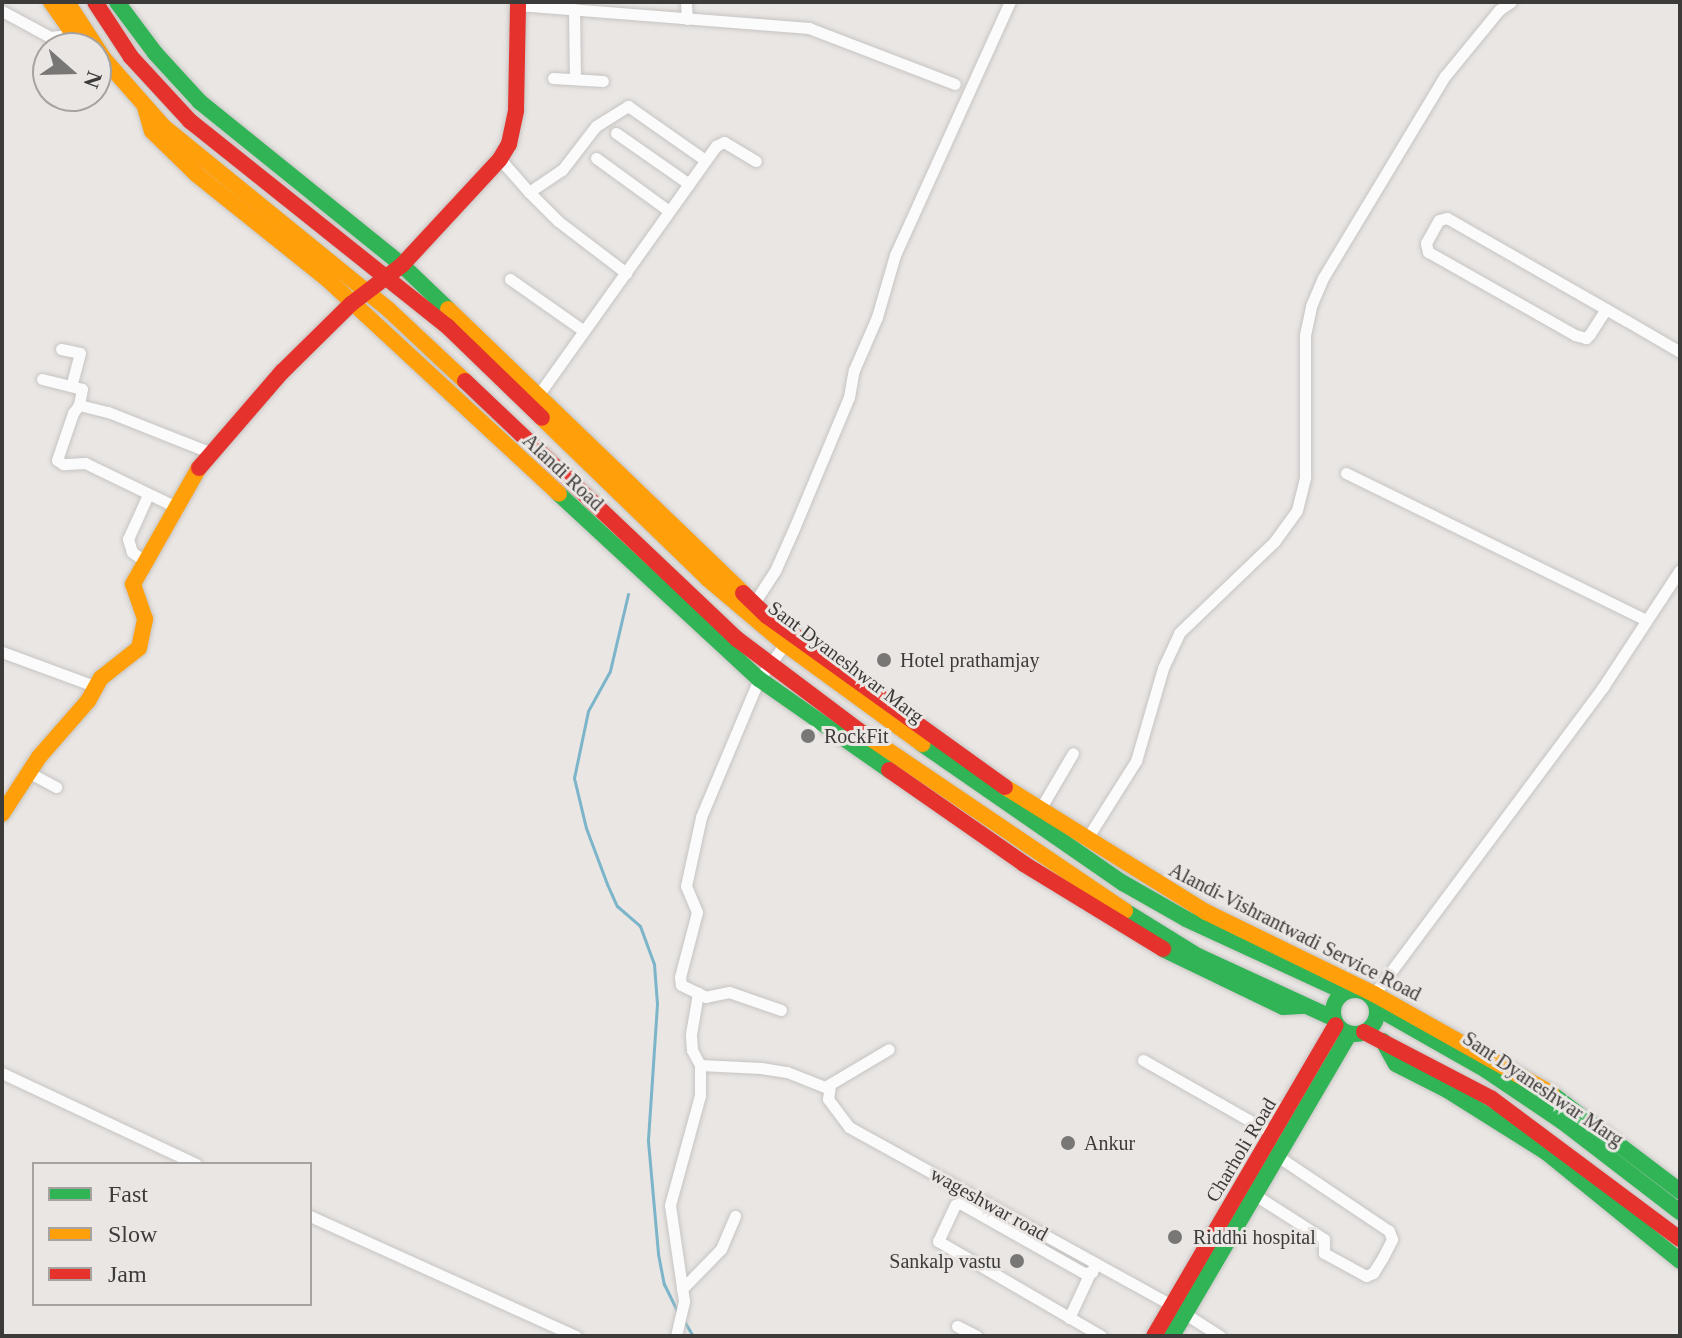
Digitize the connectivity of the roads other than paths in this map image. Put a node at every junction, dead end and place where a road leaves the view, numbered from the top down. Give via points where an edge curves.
1 (51, 2) edge
2 (67, 2) edge
3 (95, 2) edge
4 (117, 2) edge
5 (686, 2) edge
6 (1010, 2) edge
7 (1511, 2) edge
8 (518, 4) edge
9 (578, 7) edge
10 (627, 8) edge
11 (2, 11) edge
12 (687, 19) junction
13 (41, 32) edge
14 (79, 32) edge
15 (82, 32) edge
16 (112, 69) edge
17 (553, 78) dead end
18 (575, 79) junction
19 (603, 81) dead end
20 (955, 84) dead end
21 (145, 107) junction
22 (616, 133) dead end
23 (596, 158) dead end
24 (500, 159) junction
25 (705, 160) junction
26 (756, 161) dead end
27 (689, 184) junction
28 (529, 192) junction
29 (669, 211) junction
30 (402, 265) junction
31 (626, 273) junction
32 (387, 275) junction
33 (510, 279) dead end
34 (366, 292) junction
35 (351, 304) junction
36 (1606, 309) junction
37 (584, 331) junction
38 (61, 349) dead end
39 (1680, 352) edge
40 (42, 379) dead end
41 (71, 386) junction
42 (539, 394) junction
43 (79, 405) junction
44 (209, 452) junction
45 (1346, 473) dead end
46 (148, 495) junction
47 (174, 506) junction
48 (143, 560) junction
49 (1680, 570) edge
50 (754, 603) junction
51 (1646, 620) junction
52 (788, 639) junction
53 (2, 652) edge
54 (773, 667) junction
55 (754, 674) junction
56 (97, 687) junction
57 (1073, 753) dead end
58 (28, 772) junction
59 (56, 787) dead end
60 (1039, 811) junction
61 (2, 814) edge
62 (1086, 840) junction
63 (1345, 992) junction
64 (698, 993) junction
65 (1374, 1000) junction
66 (1305, 1006) junction
67 (781, 1010) dead end
68 (1346, 1027) junction
69 (1383, 1041) junction
70 (889, 1049) dead end
71 (1143, 1060) dead end
72 (700, 1065) junction
73 (2, 1073) edge
74 (830, 1086) junction
75 (1306, 1094) junction
76 (1275, 1135) junction
77 (1279, 1157) junction
78 (192, 1162) edge
79 (1680, 1191) edge
80 (1255, 1195) junction
81 (1680, 1212) edge
82 (735, 1216) dead end
83 (312, 1217) edge
84 (1680, 1239) edge
85 (1680, 1261) edge
86 (1095, 1263) junction
87 (1089, 1275) junction
88 (682, 1289) junction
89 (1179, 1309) junction
90 (1069, 1318) junction
91 (957, 1326) dead end
92 (576, 1336) edge
93 (676, 1336) edge
94 (977, 1336) edge
95 (1101, 1336) edge
96 (1154, 1336) edge
97 (1172, 1336) edge
98 (1220, 1336) edge

1 - 14 street
2 - 15 street
3 - 32 street, Sant Dyaneshwar Marg via 131,57 190,121
4 - 30 street via 200,102
5 - 12 street
6 - 50 street via 895,255 849,397 795,526
7 - 62 street via 1445,76 1327,269 1307,319 1305,477 1297,510 1265,552 1179,633 1163,668 1136,761
8 - 9 street
8 - 24 street via 516,110
9 - 10 street
9 - 18 street
10 - 12 street
11 - 13 street
12 - 20 street via 809,28
16 - 21 street
17 - 18 street
18 - 19 street
21 - 34 street via 210,168
21 - 35 street, Alandi Road via 158,139
22 - 27 street
23 - 29 street
24 - 28 street
24 - 30 street
25 - 26 street via 724,142
25 - 27 street
25 - 28 street via 628,106 596,126 562,170
27 - 29 street
28 - 31 street
29 - 31 street
30 - 32 street
30 - 42 street
31 - 37 street
32 - 34 street
32 - 52 street, Sant Dyaneshwar Marg via 492,368 708,579
33 - 37 street
34 - 35 street
34 - 54 street, Sant Dyaneshwar Marg
35 - 44 street
35 - 55 street, Alandi Road
36 - 36 street via 1447,218 1439,220 1426,243 1428,252 1582,338
36 - 39 street
37 - 42 street
38 - 41 street via 80,353
40 - 41 street
41 - 43 street via 82,389
42 - 50 street
43 - 44 street via 130,419
43 - 46 street via 57,460 85,463
44 - 47 street
45 - 51 street
46 - 47 street
46 - 48 street via 128,539 132,552
47 - 48 street
48 - 56 street via 133,584 145,619 139,648
49 - 51 street
50 - 52 street
51 - 65 street via 1588,708
52 - 54 street
52 - 60 street, Alandi-Vishrantwadi Service Road via 814,651
52 - 63 street, Sant Dyaneshwar Marg via 948,764 1123,883 1186,919
53 - 56 street
54 - 55 street
54 - 66 street, Sant Dyaneshwar Marg via 1079,883 1198,956
55 - 64 street via 690,860 686,891 697,912 680,983
55 - 66 street via 1024,864 1144,940 1283,1007
56 - 58 street
57 - 60 street
58 - 59 street
58 - 61 street
60 - 62 street, Alandi-Vishrantwadi Service Road
62 - 65 street, Alandi-Vishrantwadi Service Road via 1206,912
63 - 65 street, Sant Dyaneshwar Marg via 1358,989
63 - 68 street via 1334,1003
64 - 67 street via 712,998 729,992
64 - 72 street via 691,1034
65 - 68 street via 1375,1023
65 - 79 street, Alandi-Vishrantwadi Service Road via 1563,1100
65 - 81 street, Sant Dyaneshwar Marg via 1563,1122
66 - 68 street, Sant Dyaneshwar Marg
68 - 69 street, Sant Dyaneshwar Marg
68 - 75 street, Charholi Road
69 - 84 street, Sant Dyaneshwar Marg via 1492,1099
69 - 85 street via 1396,1064 1546,1152
70 - 74 street
71 - 76 street
72 - 74 street via 787,1072
72 - 88 street via 697,1113 670,1205
73 - 78 street
74 - 86 street, wageshwar road via 828,1099 849,1127
75 - 76 street, Charholi Road
75 - 77 street, Charholi Road
76 - 89 street, Charholi Road
77 - 80 street, Charholi Road
77 - 80 street via 1389,1231 1392,1239 1373,1273 1366,1276 1324,1253 1324,1239
80 - 89 street, Charholi Road
82 - 88 street via 721,1249
83 - 92 street
86 - 87 street
86 - 89 street, wageshwar road
87 - 90 street
87 - 90 street via 960,1203 938,1241
88 - 93 street via 683,1319
89 - 96 street, Charholi Road
89 - 97 street, Charholi Road
89 - 98 street, wageshwar road
90 - 95 street
91 - 94 street

